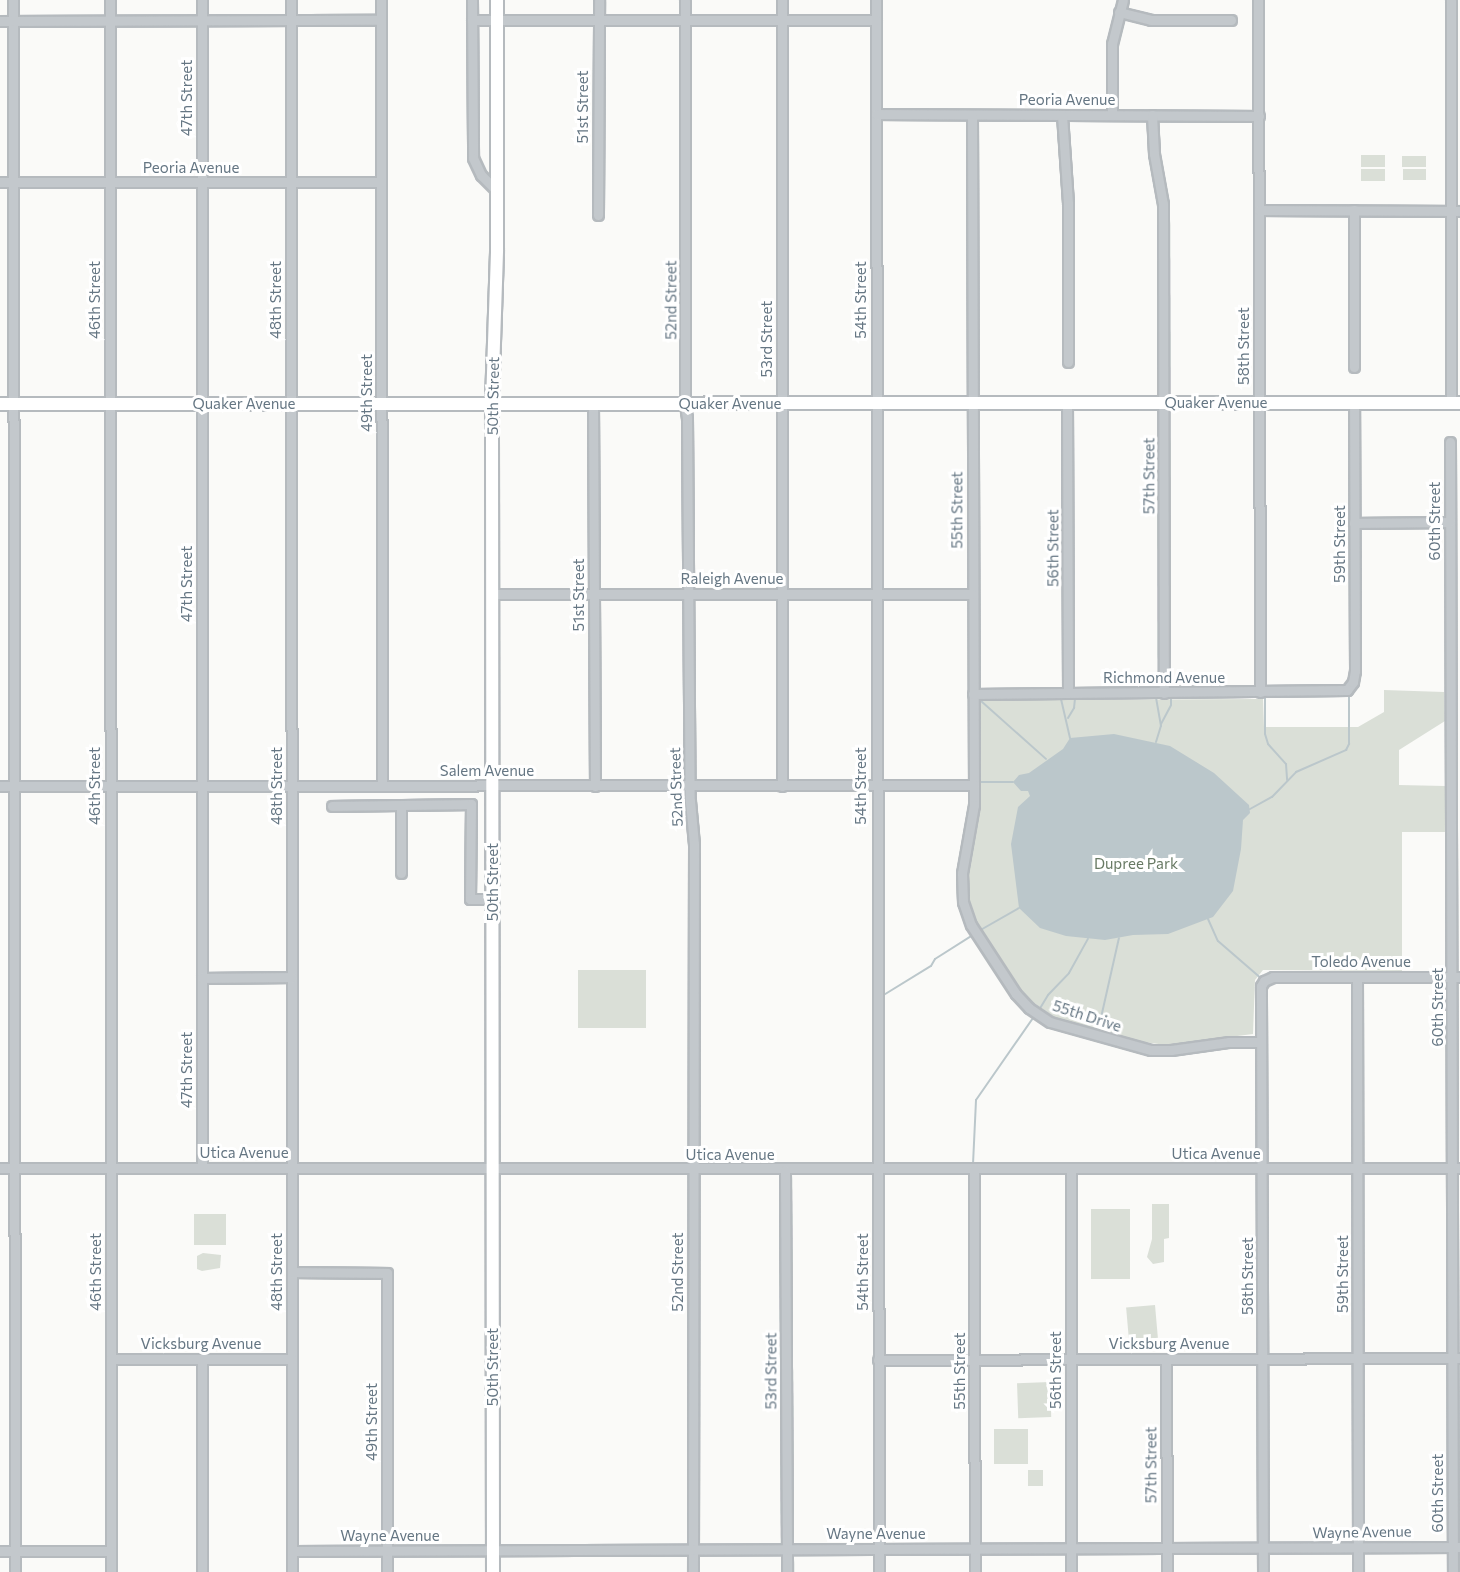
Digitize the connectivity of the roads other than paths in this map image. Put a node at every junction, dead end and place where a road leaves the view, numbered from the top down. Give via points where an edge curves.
1 (13, 0) edge
2 (110, 0) edge
3 (202, 0) edge
4 (291, 0) edge
5 (381, 0) edge
6 (472, 0) edge
7 (497, 0) edge
8 (599, 0) edge
9 (685, 0) edge
10 (782, 0) edge
11 (876, 0) edge
12 (1123, 0) edge
13 (1258, 0) edge
14 (1450, 0) edge
15 (1119, 12) junction
16 (110, 20) junction
17 (202, 20) junction
18 (291, 20) junction
19 (381, 20) junction
20 (472, 20) junction
21 (497, 20) junction
22 (599, 20) junction
23 (685, 20) junction
24 (782, 20) junction
25 (876, 20) junction
26 (1231, 20) dead end
27 (0, 21) edge
28 (13, 21) junction
29 (1455, 36) edge
30 (876, 114) junction
31 (972, 115) junction
32 (1062, 115) junction
33 (1112, 115) junction
34 (1152, 116) junction
35 (1259, 116) junction
36 (1455, 124) edge
37 (0, 182) edge
38 (14, 182) junction
39 (291, 182) junction
40 (381, 182) junction
41 (110, 183) junction
42 (202, 183) junction
43 (497, 191) junction
44 (1259, 210) junction
45 (1354, 210) junction
46 (1455, 210) edge
47 (598, 215) dead end
48 (1068, 362) dead end
49 (1354, 367) dead end
50 (382, 403) junction
51 (492, 403) junction
52 (876, 403) junction
53 (972, 403) junction
54 (1067, 403) junction
55 (1164, 403) junction
56 (1259, 403) junction
57 (1354, 403) junction
58 (1455, 403) edge
59 (0, 404) edge
60 (14, 404) junction
61 (110, 404) junction
62 (202, 404) junction
63 (291, 404) junction
64 (593, 404) junction
65 (685, 404) junction
66 (782, 404) junction
67 (1450, 441) dead end
68 (1450, 522) junction
69 (1354, 523) junction
70 (492, 594) junction
71 (594, 594) junction
72 (688, 594) junction
73 (782, 594) junction
74 (876, 594) junction
75 (972, 594) junction
76 (1460, 676) edge
77 (1450, 682) junction
78 (1352, 684) joint
79 (1260, 692) junction
80 (1068, 693) junction
81 (1164, 693) junction
82 (973, 694) junction
83 (974, 785) junction
84 (0, 786) edge
85 (14, 786) junction
86 (110, 786) junction
87 (202, 786) junction
88 (292, 786) junction
89 (366, 786) junction
90 (382, 786) junction
91 (428, 786) junction
92 (493, 786) junction
93 (596, 786) junction
94 (690, 786) junction
95 (782, 786) junction
96 (876, 786) junction
97 (429, 804) junction
98 (366, 805) junction
99 (401, 805) junction
100 (332, 806) dead end
101 (493, 848) junction
102 (471, 849) junction
103 (401, 873) dead end
104 (492, 899) junction
105 (964, 904) joint
106 (292, 977) junction
107 (1357, 977) junction
108 (1456, 977) edge
109 (202, 978) junction
110 (1264, 981) joint
111 (1261, 1042) junction
112 (0, 1168) edge
113 (14, 1168) junction
114 (110, 1168) junction
115 (202, 1168) junction
116 (292, 1168) junction
117 (1357, 1168) junction
118 (1456, 1168) edge
119 (493, 1169) junction
120 (974, 1169) junction
121 (1071, 1169) junction
122 (1263, 1169) junction
123 (692, 1170) junction
124 (786, 1170) junction
125 (878, 1170) junction
126 (292, 1272) junction
127 (1456, 1358) edge
128 (111, 1359) junction
129 (202, 1359) junction
130 (292, 1359) junction
131 (975, 1359) junction
132 (1071, 1359) junction
133 (1166, 1359) junction
134 (1263, 1359) junction
135 (1358, 1359) junction
136 (878, 1360) junction
137 (1358, 1547) junction
138 (1456, 1547) edge
139 (1263, 1548) junction
140 (693, 1549) junction
141 (879, 1549) junction
142 (975, 1549) junction
143 (1071, 1549) junction
144 (1167, 1549) junction
145 (787, 1550) junction
146 (0, 1551) edge
147 (15, 1551) junction
148 (111, 1551) junction
149 (292, 1551) junction
150 (387, 1551) junction
151 (493, 1551) junction
152 (15, 1572) edge
153 (111, 1572) edge
154 (202, 1572) edge
155 (292, 1572) edge
156 (387, 1572) edge
157 (493, 1572) edge
158 (693, 1572) edge
159 (787, 1572) edge
160 (879, 1572) edge
161 (975, 1572) edge
162 (1071, 1572) edge
163 (1167, 1572) edge
164 (1263, 1572) edge
165 (1358, 1572) edge
166 (1453, 1572) edge

1 - 28 street
2 - 16 street, 46th Street
3 - 17 street, 47th Street
4 - 18 street, 48th Street
5 - 19 street, 49th Street
6 - 20 street
7 - 21 main road, 50th Street
8 - 22 street, 51st Street
9 - 23 street, 52nd Street
10 - 24 street, 53rd Street
11 - 25 street, 54th Street
12 - 15 street
13 - 35 street, 58th Street
14 - 29 street
15 - 26 street via 1151,20
15 - 33 street via 1112,44
16 - 17 street
16 - 28 street
16 - 41 street, 46th Street
17 - 18 street
17 - 42 street, 47th Street
18 - 19 street
18 - 39 street, 48th Street
19 - 40 street, 49th Street
20 - 21 street
20 - 43 street via 473,158 481,175
21 - 22 street
21 - 43 main road, 50th Street
22 - 23 street
22 - 47 street, 51st Street
23 - 24 street
23 - 65 street, 52nd Street
24 - 25 street
24 - 66 street, 53rd Street
25 - 30 street, 54th Street
27 - 28 street
28 - 38 street
29 - 36 street
30 - 31 street, Peoria Avenue
30 - 52 street, 54th Street
31 - 32 street, Peoria Avenue
31 - 53 street, 55th Street
32 - 33 street, Peoria Avenue
32 - 48 street via 1068,204
33 - 34 street, Peoria Avenue
34 - 35 street, Peoria Avenue
34 - 55 street, 57th Street via 1163,204
35 - 44 street, 58th Street
36 - 46 street
37 - 38 street, Peoria Avenue
38 - 41 street, Peoria Avenue
38 - 60 street
39 - 40 street, Peoria Avenue
39 - 42 street, Peoria Avenue
39 - 63 street, 48th Street
40 - 50 street, 49th Street
41 - 42 street, Peoria Avenue
41 - 61 street, 46th Street
42 - 62 street, 47th Street
43 - 51 main road, 50th Street
44 - 45 street
44 - 56 street, 58th Street
45 - 46 street
45 - 49 street
46 - 58 street
50 - 51 main road, Quaker Avenue
50 - 63 main road, Quaker Avenue
50 - 90 street, 49th Street
51 - 64 main road, Quaker Avenue
51 - 70 main road, 50th Street
52 - 53 main road, Quaker Avenue
52 - 66 main road, Quaker Avenue
52 - 74 street, 54th Street
53 - 54 main road, Quaker Avenue
53 - 75 street, 55th Street
54 - 55 main road, Quaker Avenue
54 - 80 street, 56th Street
55 - 56 main road, Quaker Avenue
55 - 81 street, 57th Street
56 - 57 main road, Quaker Avenue
56 - 79 street, 58th Street
57 - 58 main road, Quaker Avenue
57 - 69 street, 59th Street
59 - 60 main road, Quaker Avenue
60 - 61 main road, Quaker Avenue
60 - 85 street
61 - 62 main road, Quaker Avenue
61 - 86 street, 46th Street
62 - 63 main road, Quaker Avenue
62 - 87 street, 47th Street
63 - 88 street, 48th Street
64 - 65 main road, Quaker Avenue
64 - 71 street, 51st Street
65 - 66 main road, Quaker Avenue
65 - 72 street, 52nd Street
66 - 73 street, 53rd Street
67 - 68 street, 60th Street
68 - 69 street
68 - 77 street, 60th Street
69 - 78 street, 59th Street
70 - 71 street, Raleigh Avenue
70 - 92 main road, 50th Street
71 - 72 street, Raleigh Avenue
71 - 93 street, 51st Street
72 - 73 street, Raleigh Avenue
72 - 94 street, 52nd Street
73 - 74 street, Raleigh Avenue
73 - 95 street, 53rd Street
74 - 75 street, Raleigh Avenue
74 - 96 street, 54th Street
75 - 82 street, 55th Street
76 - 77 street
77 - 108 street, 60th Street
78 - 79 street, Richmond Avenue via 1343,691
79 - 81 street, Richmond Avenue
80 - 81 street, Richmond Avenue
80 - 82 street, Richmond Avenue
82 - 83 street, 55th Street
83 - 96 street, Salem Avenue
83 - 105 street, 55th Street via 962,873
84 - 85 street, Salem Avenue
85 - 86 street, Salem Avenue
85 - 113 street
86 - 87 street, Salem Avenue
86 - 114 street, 46th Street
87 - 88 street, Salem Avenue
87 - 109 street, 47th Street
88 - 89 street, Salem Avenue
88 - 106 street, 48th Street
89 - 90 street, Salem Avenue
89 - 98 street
90 - 91 street, Salem Avenue
91 - 92 street, Salem Avenue
91 - 97 street
92 - 93 street, Salem Avenue
92 - 101 main road, 50th Street
93 - 94 street, Salem Avenue
94 - 95 street, Salem Avenue
94 - 123 street, 52nd Street via 694,858
95 - 96 street, Salem Avenue
96 - 125 street, 54th Street
97 - 99 street
97 - 102 street via 471,804
98 - 99 street
98 - 100 street
99 - 103 street
101 - 102 street
101 - 104 main road, 50th Street
102 - 104 street via 470,899
104 - 119 main road, 50th Street
105 - 111 street, 55th Drive via 971,925 1016,994 1050,1022 1151,1050
106 - 109 street
106 - 116 street, 48th Street
107 - 108 street, Toledo Avenue
107 - 110 street, Toledo Avenue via 1273,977
107 - 117 street, 59th Street
108 - 118 street, 60th Street
109 - 115 street, 47th Street
110 - 111 street, 58th Street
111 - 122 street, 58th Street
112 - 113 street, Utica Avenue
113 - 114 street, Utica Avenue
113 - 147 street
114 - 115 street, Utica Avenue
114 - 128 street, 46th Street
115 - 116 street, Utica Avenue
116 - 119 street, Utica Avenue
116 - 126 street, 48th Street
117 - 118 street, Utica Avenue
117 - 122 street, Utica Avenue
117 - 135 street, 59th Street
118 - 127 street, 60th Street
119 - 123 street, Utica Avenue
119 - 151 main road, 50th Street
120 - 121 street, Utica Avenue
120 - 125 street, Utica Avenue
120 - 131 street, 55th Street
121 - 122 street, Utica Avenue
121 - 132 street, 56th Street
122 - 134 street, 58th Street
123 - 124 street, Utica Avenue
123 - 140 street, 52nd Street
124 - 125 street, Utica Avenue
124 - 145 street, 53rd Street
125 - 136 street, 54th Street
126 - 130 street, 48th Street
126 - 150 street, 49th Street via 387,1273
127 - 135 street, Vicksburg Avenue
127 - 138 street, 60th Street
128 - 129 street, Vicksburg Avenue
128 - 148 street, 46th Street
129 - 130 street, Vicksburg Avenue
129 - 154 street
130 - 149 street, 48th Street
131 - 132 street, Vicksburg Avenue
131 - 136 street, Vicksburg Avenue
131 - 142 street, 55th Street
132 - 133 street, Vicksburg Avenue
132 - 143 street, 56th Street
133 - 134 street, Vicksburg Avenue
133 - 144 street, 57th Street
134 - 135 street, Vicksburg Avenue
134 - 139 street, 58th Street
135 - 137 street, 59th Street
136 - 141 street, 54th Street
137 - 138 street, Wayne Avenue
137 - 139 street, Wayne Avenue
137 - 165 street, 59th Street
138 - 166 street, 60th Street
139 - 144 street, Wayne Avenue
139 - 164 street, 58th Street
140 - 145 street, Wayne Avenue
140 - 151 street, Wayne Avenue
140 - 158 street, 52nd Street
141 - 142 street, Wayne Avenue
141 - 145 street, Wayne Avenue
141 - 160 street, 54th Street
142 - 143 street, Wayne Avenue
142 - 161 street, 55th Street
143 - 144 street, Wayne Avenue
143 - 162 street, 56th Street
144 - 163 street, 57th Street
145 - 159 street, 53rd Street
146 - 147 street
147 - 148 street
147 - 152 street
148 - 153 street, 46th Street
149 - 150 street, Wayne Avenue
149 - 155 street, 48th Street
150 - 151 street, Wayne Avenue
150 - 156 street, 49th Street
151 - 157 main road, 50th Street

